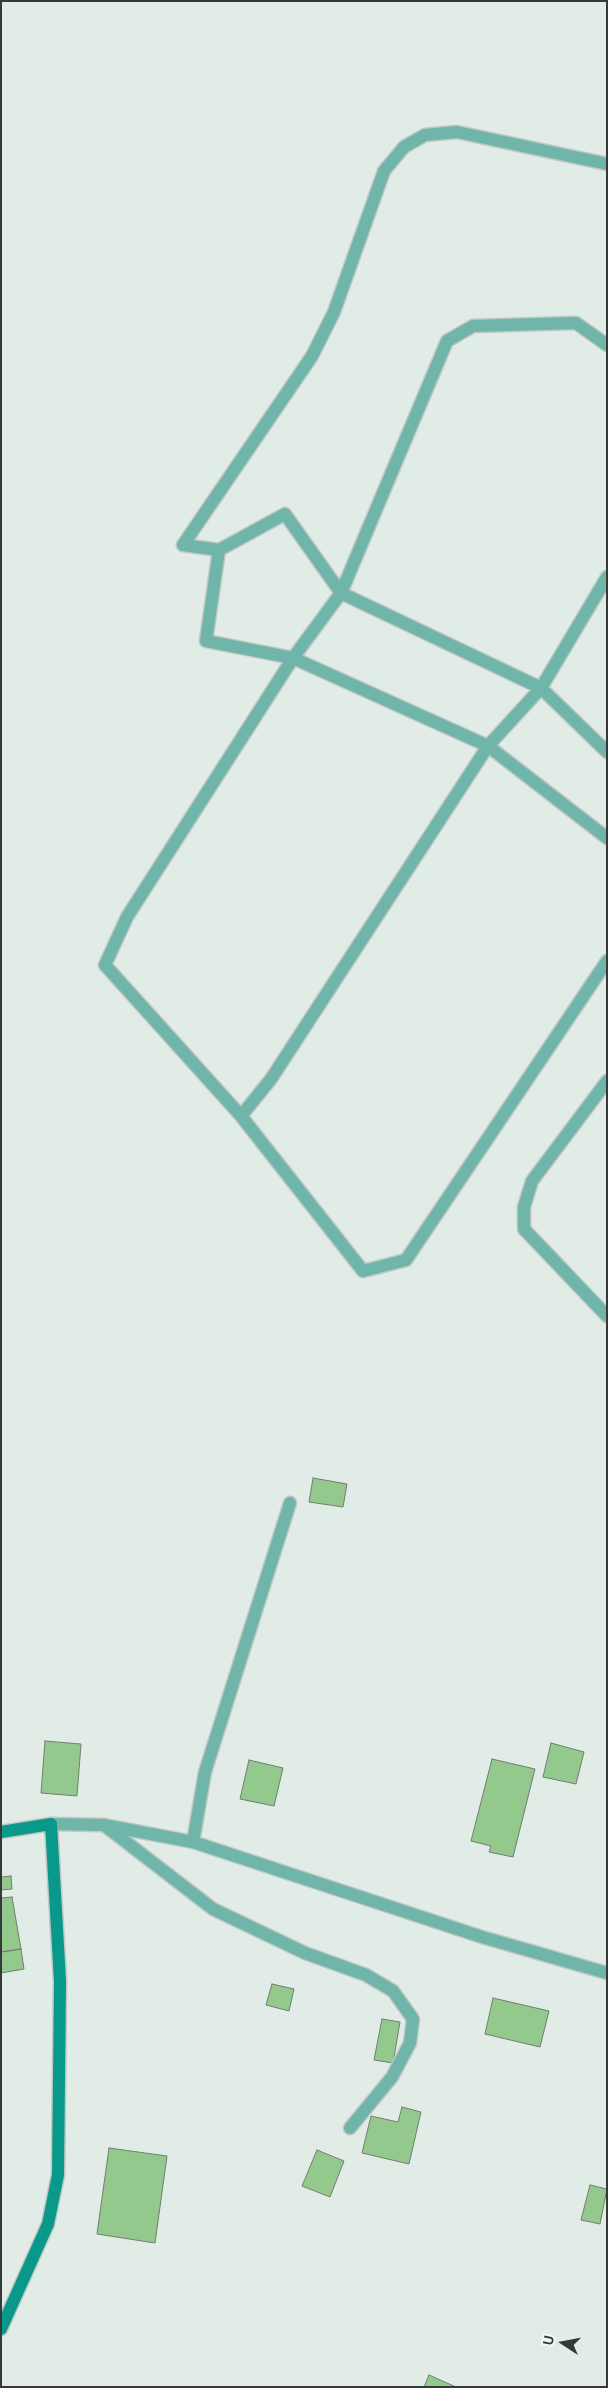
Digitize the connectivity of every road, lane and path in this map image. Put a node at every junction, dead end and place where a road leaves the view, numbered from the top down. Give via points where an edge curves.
1 (607, 164) edge
2 (607, 345) edge
3 (219, 550) junction
4 (607, 577) edge
5 (341, 593) junction
6 (293, 658) junction
7 (541, 688) junction
8 (488, 746) junction
9 (607, 752) edge
10 (607, 838) edge
11 (607, 961) edge
12 (607, 1081) edge
13 (241, 1116) junction
14 (607, 1316) edge
15 (290, 1503) dead end
16 (51, 1824) junction
17 (104, 1824) junction
18 (1, 1832) edge
19 (193, 1842) junction
20 (607, 1973) edge
21 (350, 2128) dead end
22 (1, 2329) edge

1 - 3 street via 457,132 425,135 404,147 384,171 334,312 312,356 183,545
2 - 5 street via 576,323 473,326 447,341
3 - 5 street via 285,514
3 - 6 street via 206,641
4 - 7 street
5 - 6 street
5 - 7 street
6 - 8 street
6 - 13 street via 127,917 105,965
7 - 8 street
7 - 9 street
8 - 10 street
8 - 13 street via 271,1079
11 - 13 street via 406,1260 363,1271
12 - 14 street via 532,1181 524,1206 524,1229
15 - 19 street via 205,1772
16 - 17 street
16 - 18 street
16 - 22 street via 60,1982 58,2175 48,2224
17 - 19 street
17 - 21 street via 213,1909 305,1953 366,1975 393,1990 413,2019 410,2043 392,2077
19 - 20 street via 482,1937

